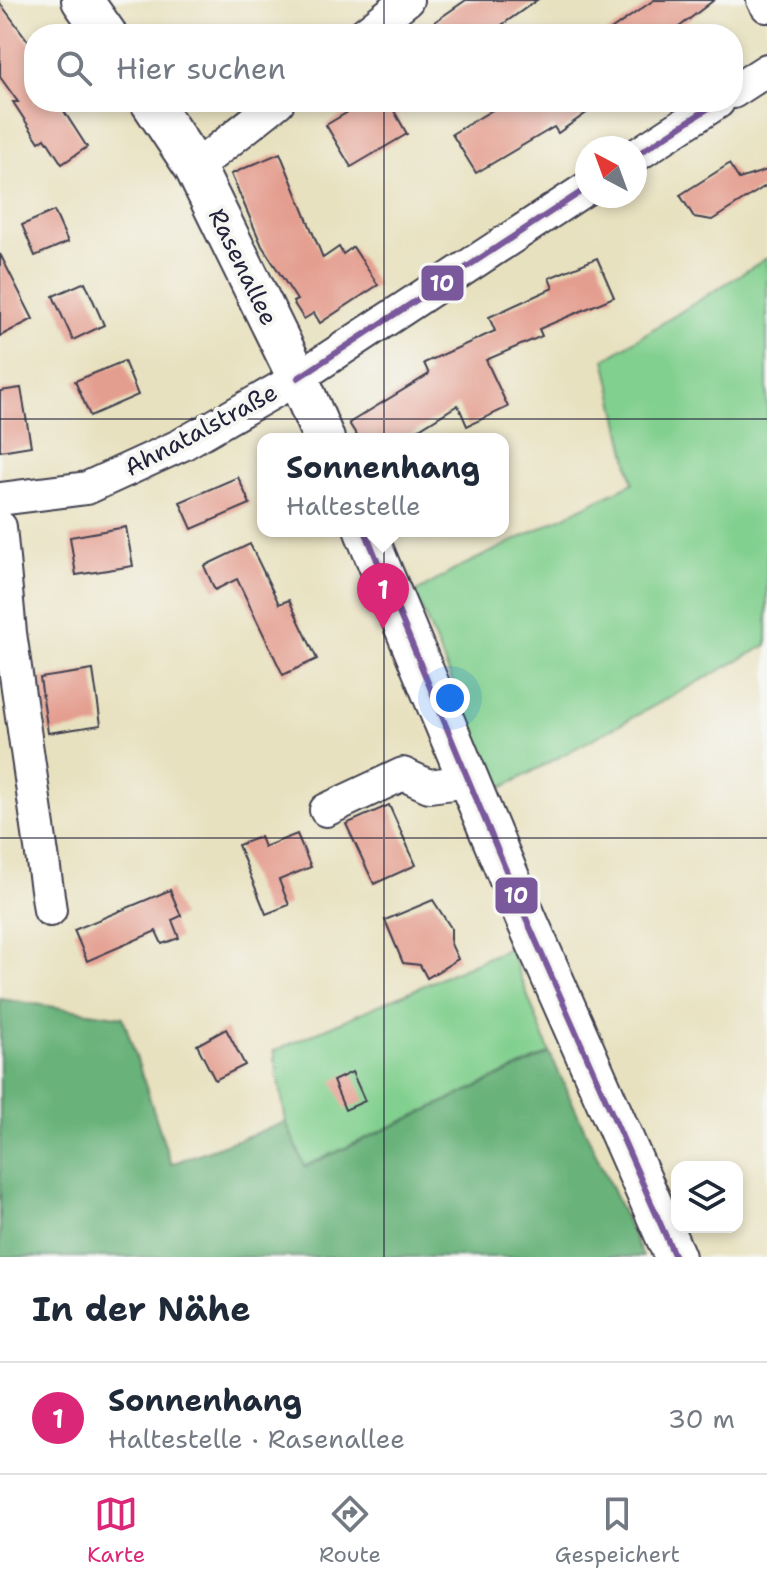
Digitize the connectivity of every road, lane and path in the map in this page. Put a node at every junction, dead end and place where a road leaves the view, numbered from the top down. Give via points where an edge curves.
1 (82, 0) edge
2 (407, 0) edge
3 (763, 0) edge
4 (767, 6) edge
5 (99, 24) edge
6 (377, 24) edge
7 (767, 70) edge
8 (743, 86) edge
9 (158, 112) edge
10 (265, 112) edge
11 (703, 112) edge
12 (647, 148) edge
13 (195, 168) junction
14 (575, 196) edge
15 (298, 378) junction
16 (321, 433) edge
17 (0, 499) edge
18 (0, 527) edge
19 (367, 537) edge
20 (469, 781) junction
21 (326, 810) dead end
22 (50, 910) dead end
23 (675, 1257) edge

1 - 5 main road
2 - 6 street
3 - 4 street
7 - 8 street
9 - 13 main road, Rasenallee
10 - 13 street
11 - 12 street
13 - 15 main road, Rasenallee
14 - 15 street, Ahnatalstraße
15 - 16 main road, Rasenallee
15 - 17 street, Ahnatalstraße via 181,445 87,488
18 - 22 street
19 - 20 main road
20 - 21 street via 429,786 403,774
20 - 23 main road

